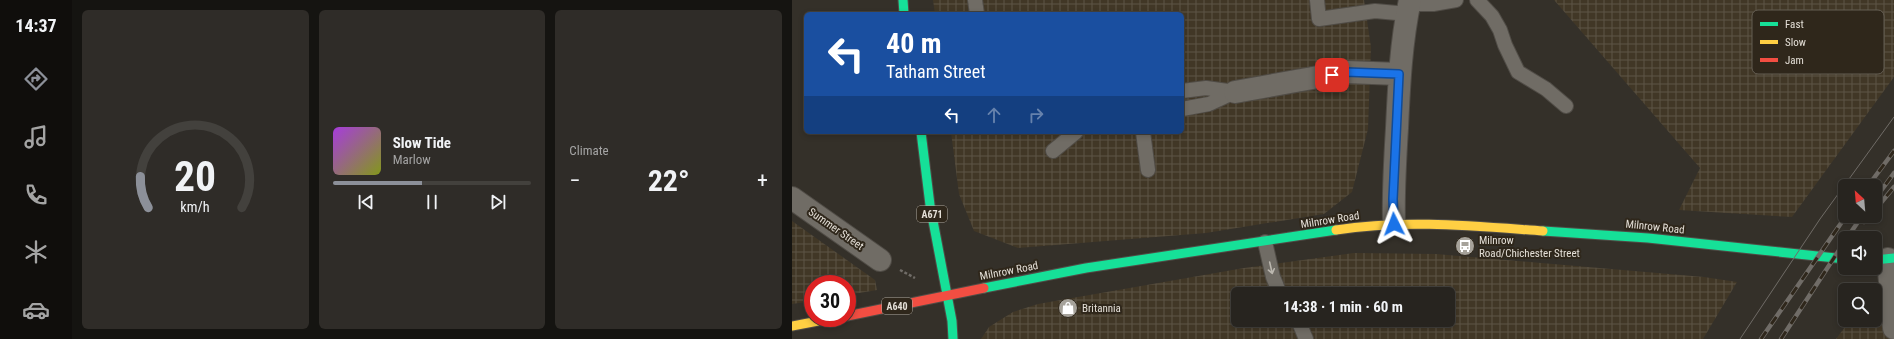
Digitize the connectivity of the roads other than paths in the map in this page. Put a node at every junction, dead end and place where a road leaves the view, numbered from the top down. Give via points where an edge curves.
1 (902, 0) edge
2 (975, 0) edge
3 (1317, 0) edge
4 (1456, 0) edge
5 (1477, 0) edge
6 (1409, 6) edge
7 (904, 12) edge
8 (977, 12) edge
9 (1399, 74) junction
10 (1184, 91) edge
11 (1235, 92) junction
12 (1566, 106) dead end
13 (1184, 109) edge
14 (921, 134) edge
15 (1074, 134) edge
16 (1143, 134) edge
17 (1053, 151) dead end
18 (1148, 170) dead end
19 (792, 198) edge
20 (1394, 224) junction
21 (1265, 242) junction
22 (1838, 258) edge
23 (1886, 259) edge
24 (880, 260) dead end
25 (1277, 287) edge
26 (947, 295) junction
27 (856, 314) edge
28 (804, 324) edge
29 (792, 326) edge
30 (1301, 327) edge
31 (1894, 328) edge
32 (953, 339) edge
33 (1306, 339) edge

1 - 7 main road
2 - 8 lane
3 - 6 lane via 1319,19
4 - 6 lane
5 - 12 lane via 1492,16 1500,30 1518,72 1546,89
6 - 9 street via 1403,33
9 - 11 street via 1346,72
9 - 20 street
10 - 11 lane via 1206,88
11 - 13 lane via 1209,104
14 - 26 main road, A671 via 930,205
15 - 17 lane
16 - 18 lane
19 - 24 street, Summer Street
20 - 21 main road, Milnrow Road / A640 via 1349,228
20 - 22 main road, Milnrow Road / A640 via 1450,224 1648,238
21 -> 25 lane
21 - 26 main road, Milnrow Road / A640 via 1086,268
23 - 31 street
26 - 27 main road, Milnrow Road / A640
26 - 32 main road, A671
28 - 29 main road
30 - 33 lane

